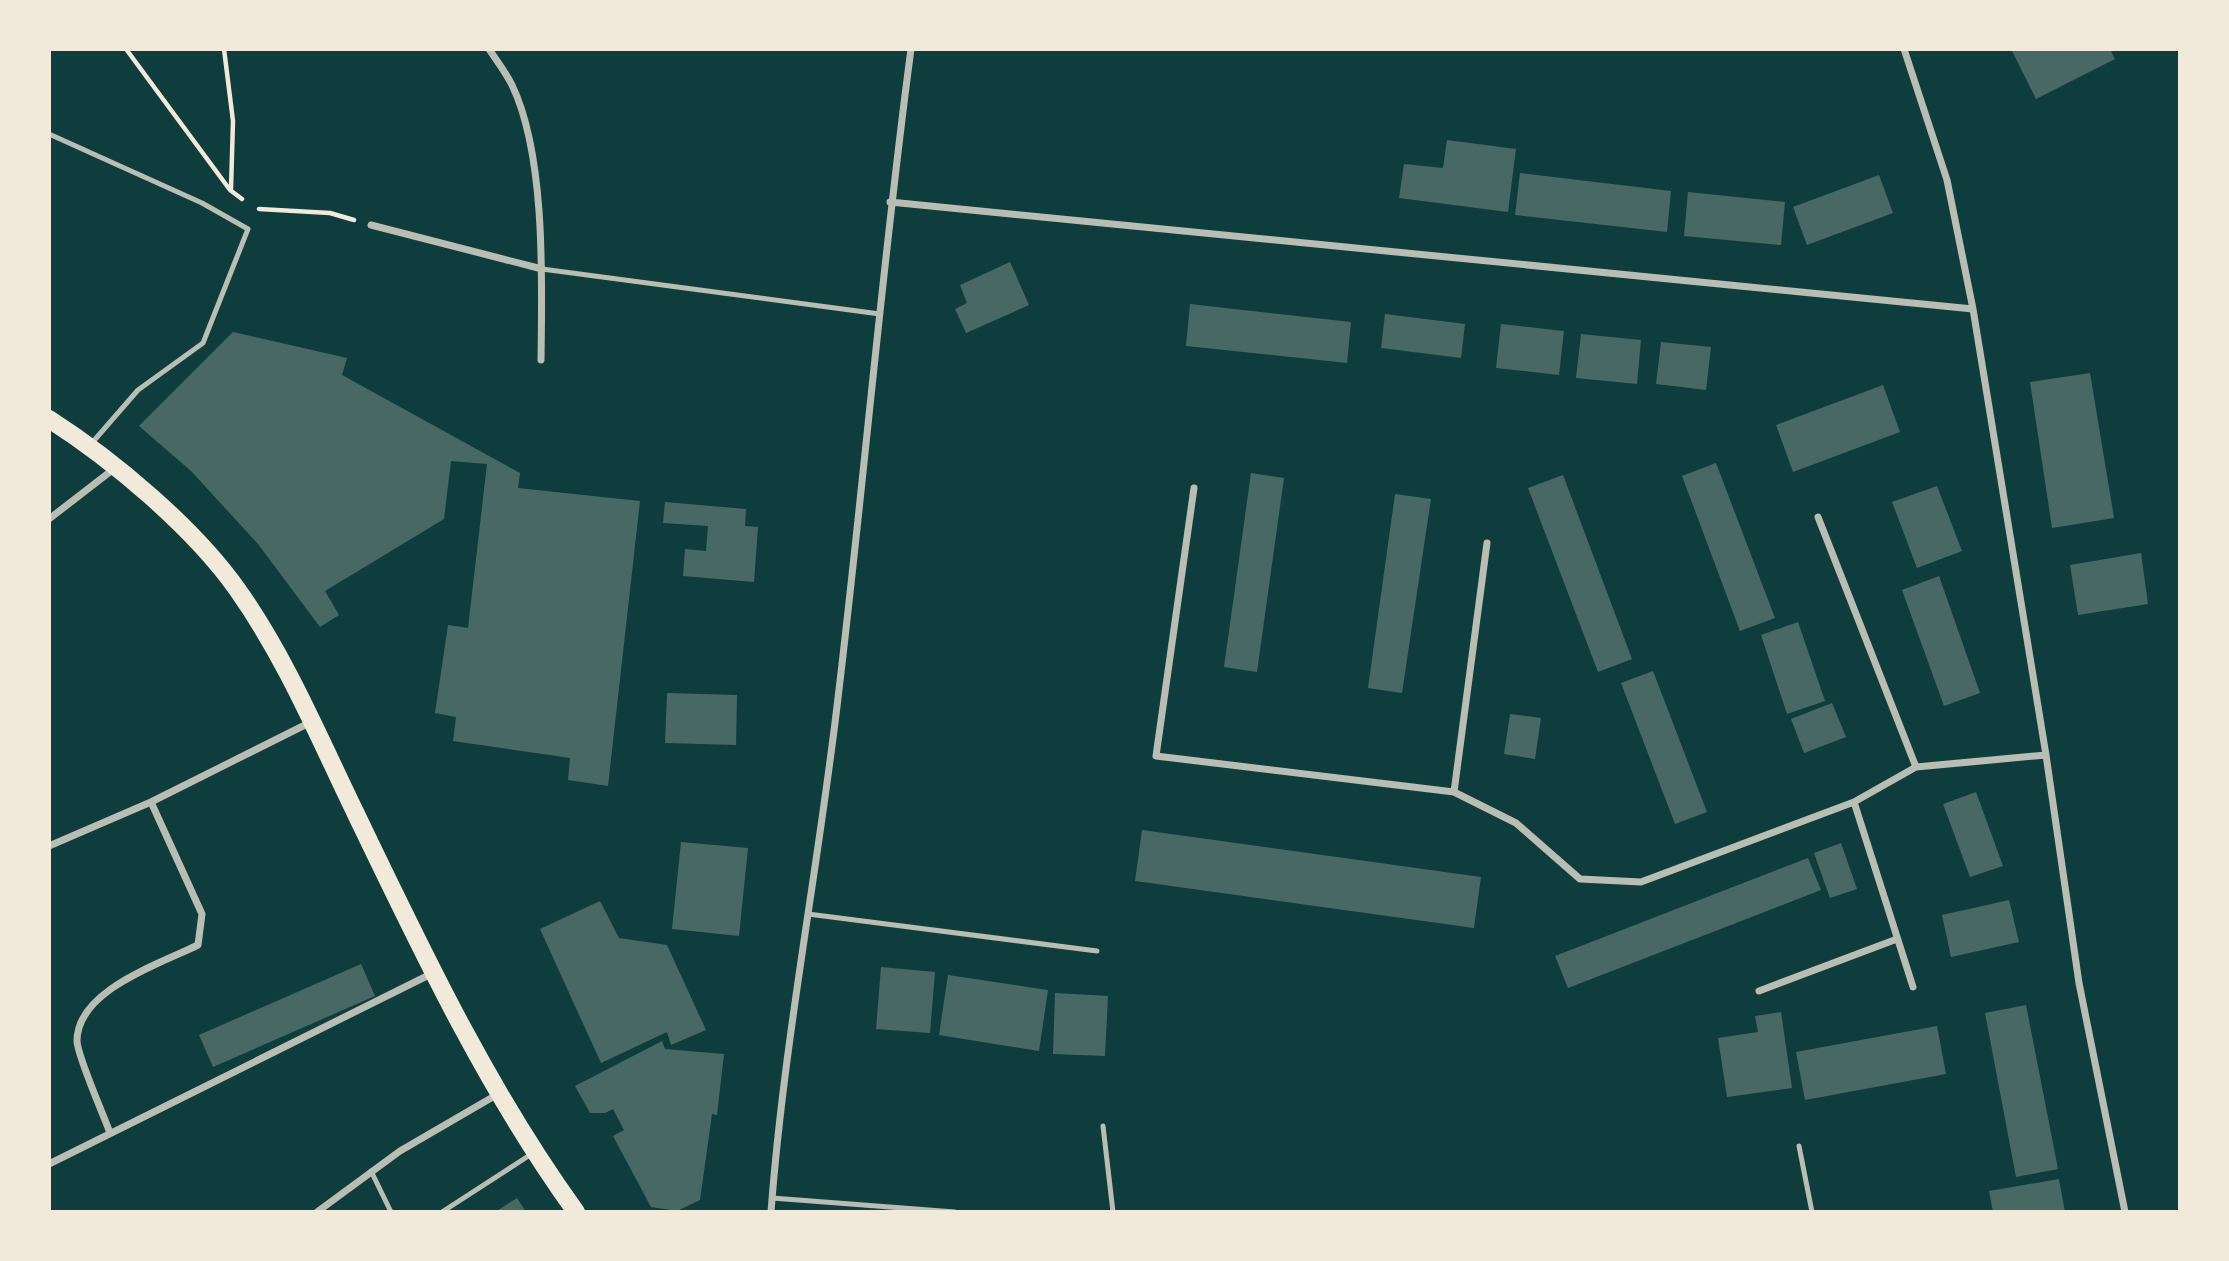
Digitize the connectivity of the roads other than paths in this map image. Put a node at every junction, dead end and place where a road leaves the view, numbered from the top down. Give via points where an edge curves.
1 (489, 49) edge
2 (911, 49) edge
3 (1904, 49) edge
4 (49, 134) edge
5 (890, 202) junction
6 (371, 225) road end
7 (542, 269) junction
8 (1973, 309) junction
9 (880, 314) junction
10 (541, 360) dead end
11 (49, 419) edge
12 (89, 446) junction
13 (115, 468) junction
14 (1194, 488) dead end
15 (1818, 517) dead end
16 (49, 519) edge
17 (1487, 543) dead end
18 (311, 721) junction
19 (2046, 755) junction
20 (1916, 767) junction
21 (1454, 792) junction
22 (151, 802) junction
23 (1854, 802) junction
24 (49, 846) edge
25 (808, 914) junction
26 (1897, 939) junction
27 (1097, 951) dead end
28 (433, 972) junction
29 (1913, 987) dead end
30 (1759, 991) dead end
31 (498, 1094) junction
32 (1103, 1126) dead end
33 (110, 1133) junction
34 (1799, 1146) dead end
35 (534, 1152) junction
36 (49, 1164) edge
37 (371, 1171) junction
38 (772, 1198) junction
39 (317, 1212) edge
40 (391, 1212) edge
41 (442, 1212) edge
42 (576, 1212) edge
43 (771, 1212) edge
44 (956, 1212) edge
45 (1113, 1212) edge
46 (1812, 1212) edge
47 (2125, 1212) edge

1 - 7 street via 512,86 531,143
2 - 5 street
3 - 8 street via 1947,180
4 - 12 lane via 202,203 248,229 203,343 138,390
5 - 8 street
5 - 9 street
6 - 7 street
7 - 9 lane
7 - 10 street
8 - 19 street
9 - 25 street via 838,700
11 - 12 main road
12 - 13 main road
13 - 16 street
13 - 18 main road via 201,547 236,588
14 - 21 street via 1156,756
15 - 20 street
17 - 21 street
18 - 22 street
18 - 28 main road
19 - 20 street
19 - 47 street via 2080,983
20 - 23 street
21 - 23 street via 1516,823 1580,878 1642,882
22 - 24 street
22 - 33 street via 202,914 198,945 102,993 84,1015 77,1042
23 - 26 street
25 - 27 lane
25 - 38 street
26 - 29 street
26 - 30 street
28 - 31 main road
28 - 33 street
31 - 35 main road
31 - 37 street
32 - 45 lane
33 - 36 street
34 - 46 lane
35 - 41 lane
35 - 42 main road
37 - 39 street
37 - 40 lane
38 - 43 street
38 - 44 lane

